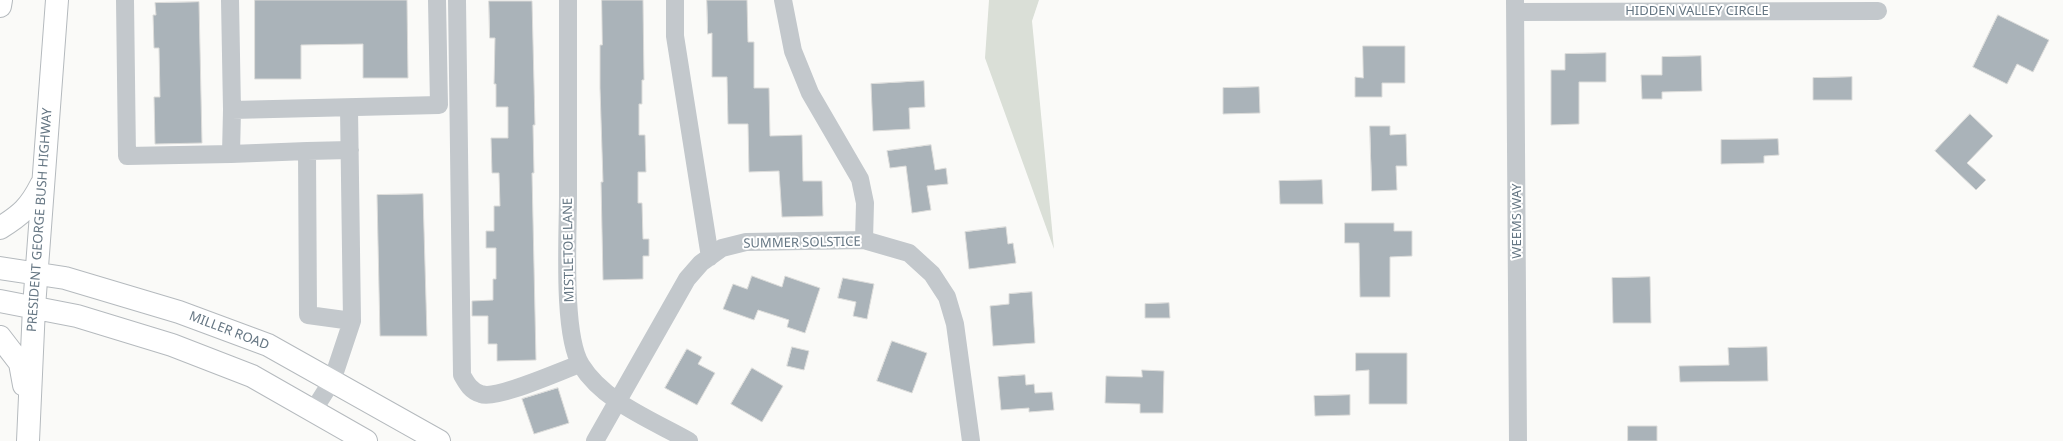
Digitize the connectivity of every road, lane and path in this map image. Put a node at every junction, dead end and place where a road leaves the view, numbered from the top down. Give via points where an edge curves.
1 (0, 0) edge
2 (57, 0) edge
3 (125, 0) edge
4 (230, 0) edge
5 (437, 0) edge
6 (457, 0) edge
7 (568, 0) edge
8 (675, 0) edge
9 (783, 0) edge
10 (0, 6) edge
11 (1516, 6) edge
12 (1878, 11) dead end
13 (349, 108) junction
14 (232, 110) junction
15 (350, 150) junction
16 (307, 152) junction
17 (231, 154) junction
18 (43, 181) junction
19 (0, 228) edge
20 (864, 240) junction
21 (710, 257) junction
22 (0, 268) edge
23 (37, 274) junction
24 (0, 301) edge
25 (34, 307) junction
26 (352, 321) junction
27 (0, 337) edge
28 (580, 364) junction
29 (332, 381) junction
30 (619, 401) junction
31 (28, 405) junction
32 (314, 411) junction
33 (28, 441) edge
34 (366, 441) edge
35 (439, 441) edge
36 (595, 441) edge
37 (688, 441) edge
38 (971, 441) edge
39 (1518, 441) edge

1 - 10 main road
2 - 18 main road, PRESIDENT GEORGE BUSH HIGHWAY
3 - 17 street via 127,156
4 - 14 street
5 - 13 street via 439,106
6 - 28 street via 462,375 469,388 482,395 497,395
7 - 28 street, MISTLETOE LANE via 570,330
8 - 21 street via 675,36
9 - 20 street via 793,50 810,93 860,179 865,203
11 - 12 street, HIDDEN VALLEY CIRCLE
11 - 39 street, WEEMS WAY
13 - 14 street
13 - 15 street
14 - 17 street
15 - 16 street
15 - 26 street
16 - 17 street
16 - 26 street via 308,314
18 - 19 main road via 32,203 19,216
18 - 23 main road, PRESIDENT GEORGE BUSH HIGHWAY
20 - 21 street, SUMMER SOLSTICE via 746,242 722,248
20 - 38 street, SUMMER SOLSTICE via 909,253 932,274 948,297 955,324
21 - 30 street, SUMMER SOLSTICE via 687,279
22 - 23 main road, MILLER ROAD
23 - 25 main road, PRESIDENT GEORGE BUSH HIGHWAY
23 - 29 main road, MILLER ROAD via 65,278 179,312 268,345
24 - 25 main road
25 - 31 main road, PRESIDENT GEORGE BUSH HIGHWAY
25 - 32 main road via 77,316 172,346 252,376
26 - 29 street
27 - 31 main road via 20,363
28 - 30 street, MISTLETOE LANE via 598,386
29 - 32 street
29 - 35 main road, MILLER ROAD
30 - 36 street, SUMMER SOLSTICE
30 - 37 street, MISTLETOE LANE
31 - 33 main road, PRESIDENT GEORGE BUSH HIGHWAY
32 - 34 main road

